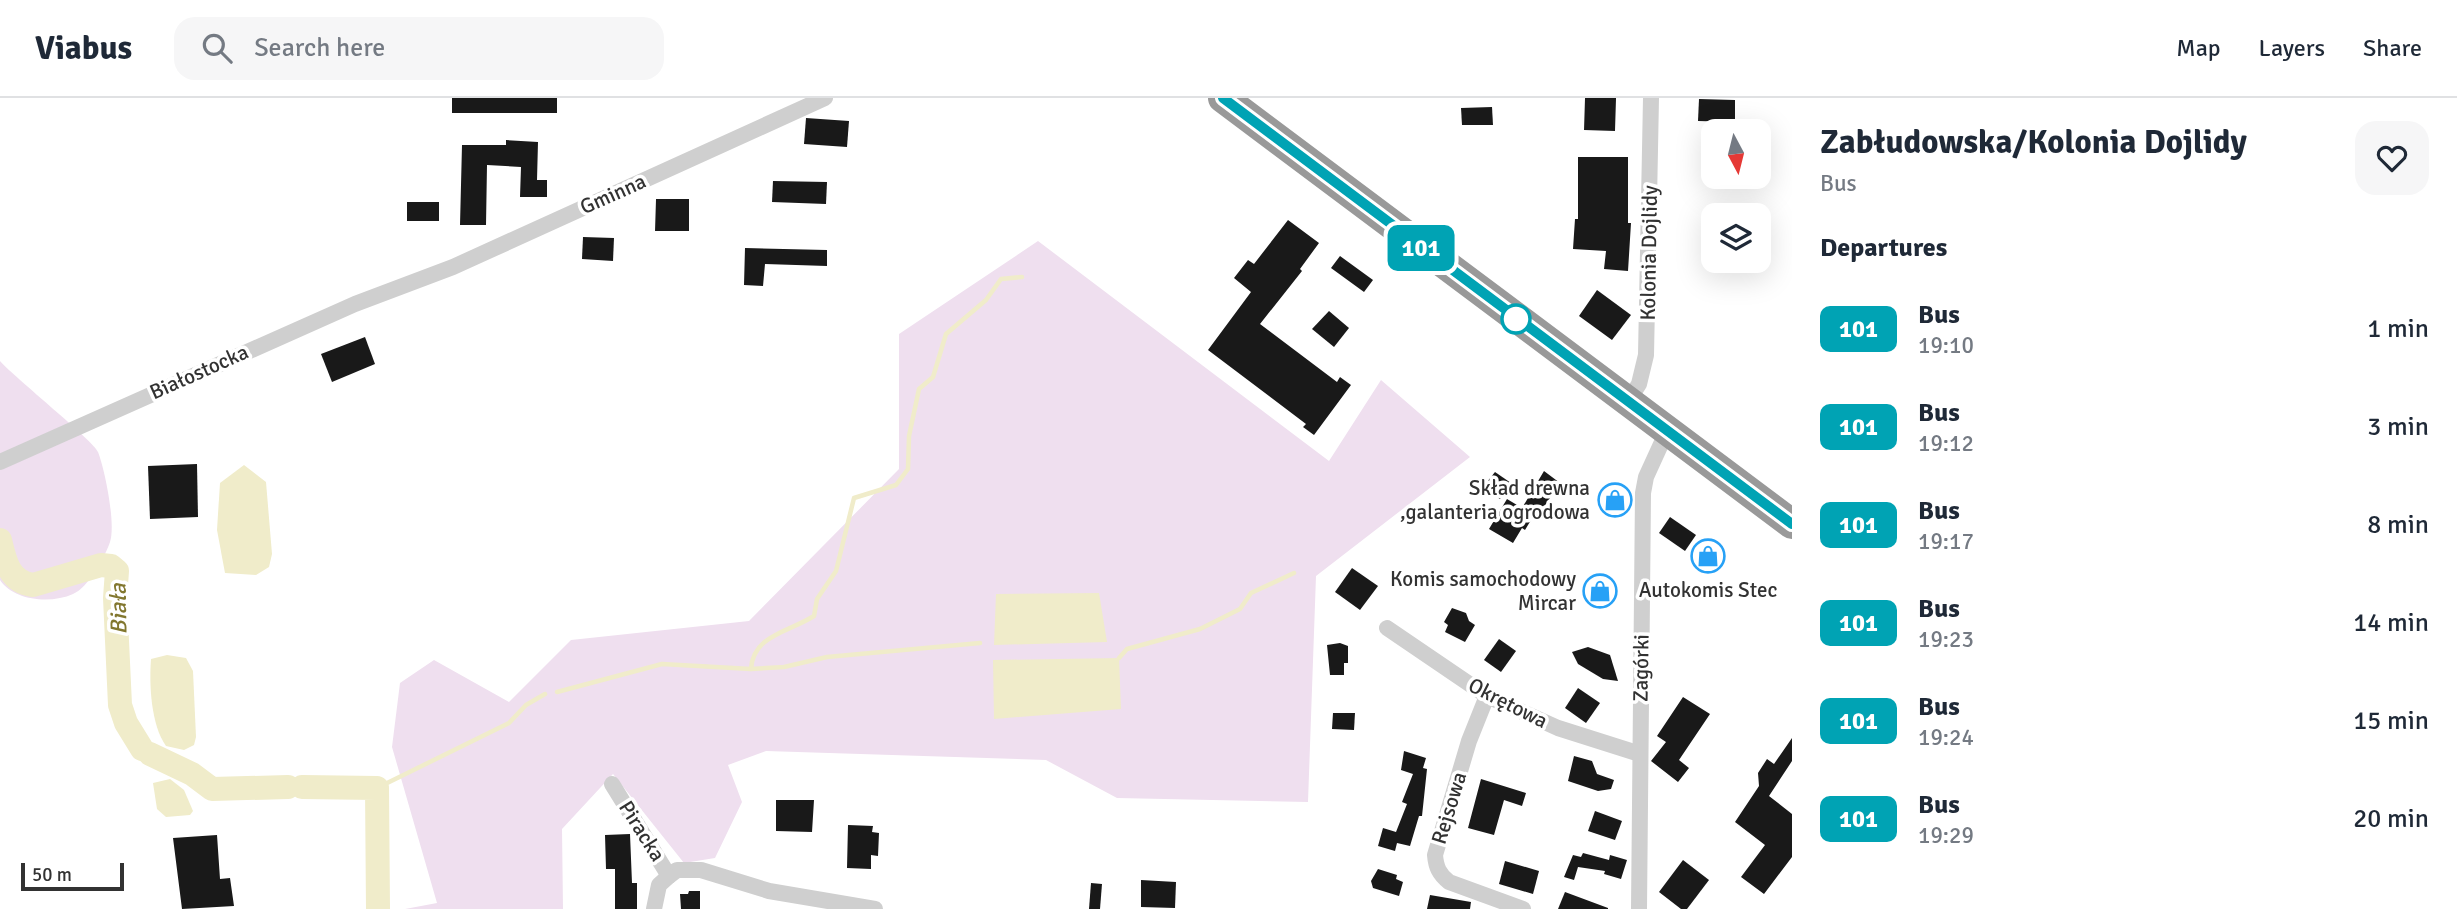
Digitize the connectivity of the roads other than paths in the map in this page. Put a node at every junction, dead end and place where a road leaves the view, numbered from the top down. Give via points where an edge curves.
1 (825, 98) edge
2 (1223, 98) edge
3 (1651, 98) edge
4 (401, 289) joint
5 (1627, 403) junction
6 (1667, 431) junction
7 (0, 462) edge
8 (1792, 524) edge
9 (1387, 628) dead end
10 (1487, 696) junction
11 (1640, 754) junction
12 (612, 784) dead end
13 (669, 876) junction
14 (825, 906) edge
15 (654, 909) edge
16 (875, 909) edge
17 (1523, 909) edge
18 (1639, 909) edge

1 - 4 street, Gminna
2 - 5 highway
3 - 5 street, Kolonia Dojlidy via 1647,346 1644,369
4 - 7 street, Białostocka via 355,304
5 - 6 highway
6 - 8 highway
6 - 11 street, Zagórki via 1643,493
9 - 10 street, Okrętowa
10 - 11 street, Okrętowa via 1558,728
10 - 17 street, Rejsowa via 1465,753 1436,865 1449,882
11 - 18 street, Zagórki
12 - 13 street, Piracka
13 - 14 street, Piracka via 677,870 701,870
13 - 15 street via 659,884
14 - 16 street, Piracka

